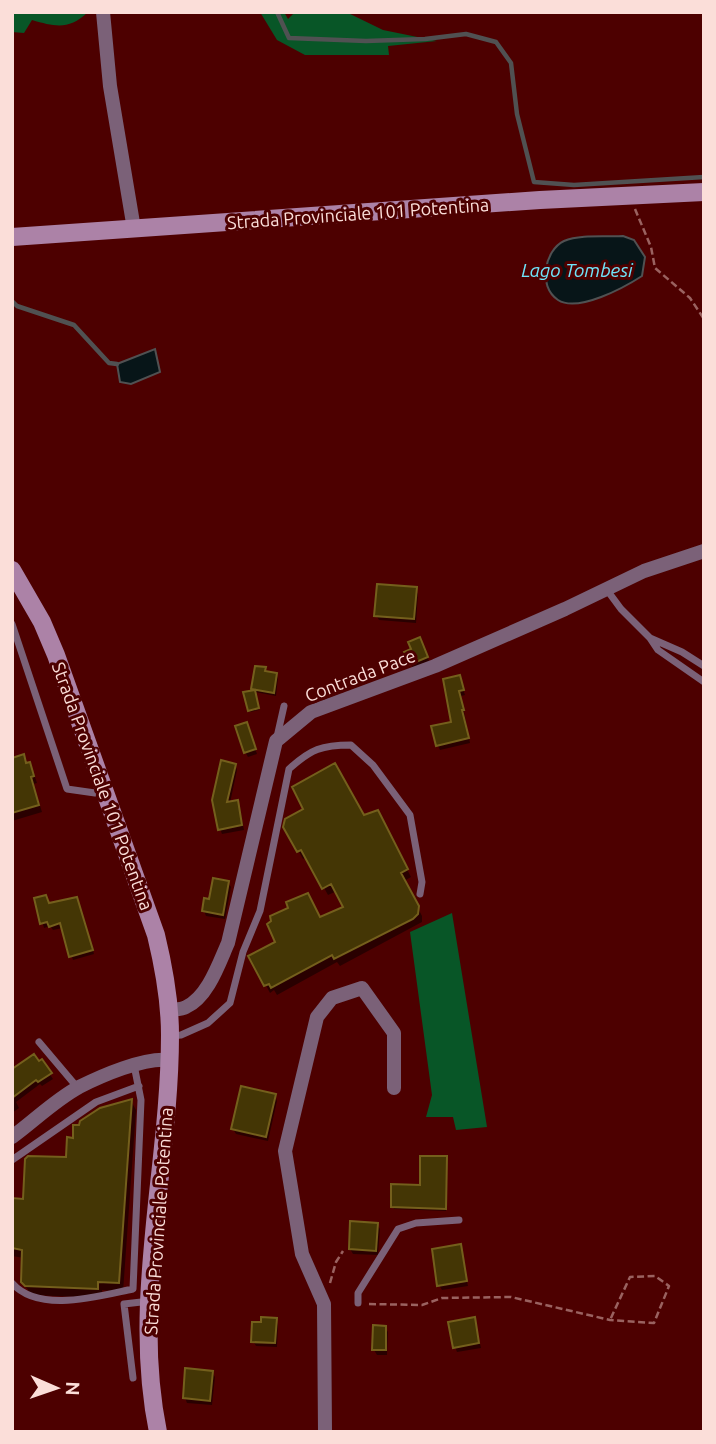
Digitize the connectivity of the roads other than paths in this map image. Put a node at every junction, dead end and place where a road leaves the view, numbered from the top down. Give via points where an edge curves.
1 (103, 12) edge
2 (704, 192) edge
3 (134, 229) junction
4 (12, 237) edge
5 (704, 551) edge
6 (12, 570) edge
7 (607, 590) junction
8 (12, 624) edge
9 (650, 638) junction
10 (704, 666) edge
11 (704, 682) edge
12 (285, 706) dead end
13 (276, 741) junction
14 (104, 790) junction
15 (420, 894) dead end
16 (169, 1010) junction
17 (170, 1036) junction
18 (39, 1042) dead end
19 (169, 1060) junction
20 (134, 1065) junction
21 (139, 1086) junction
22 (78, 1088) junction
23 (394, 1088) dead end
24 (12, 1137) edge
25 (12, 1160) edge
26 (459, 1220) dead end
27 (12, 1283) edge
28 (150, 1301) junction
29 (358, 1303) road end
30 (133, 1378) dead end
31 (158, 1432) edge
32 (325, 1432) edge

1 - 3 street via 110,86
2 - 3 main road, Strada Provinciale 101 Potentina
3 - 4 main road, Strada Provinciale 101 Potentina
5 - 7 street, Contrada Pace via 644,571
6 - 14 main road, Strada Provinciale 101 Potentina via 47,633
7 - 9 lane
7 - 13 street, Contrada Pace via 436,666 311,712
8 - 14 lane via 66,789
9 - 10 lane
9 - 11 lane via 659,650
12 - 13 lane
13 - 16 street via 228,943 199,997 185,1008
14 - 16 main road, Strada Provinciale 101 Potentina via 156,935
15 - 17 lane via 422,882 410,816 373,765 351,745 326,745 304,754 289,769 260,911 230,1003 208,1023
16 - 17 main road, Strada Provinciale Potentina
17 - 19 main road, Strada Provinciale Potentina
18 - 22 lane
19 - 20 street
19 - 28 main road, Strada Provinciale Potentina
20 - 21 lane
20 - 22 street
21 - 25 lane via 96,1102
21 - 27 lane via 133,1289 76,1301 35,1298
22 - 24 street
23 - 32 street via 394,1033 362,988 332,998 317,1017 285,1151 302,1254 324,1304
26 - 29 lane via 398,1229 358,1293
28 - 30 lane via 124,1304
28 - 31 main road, Strada Provinciale Potentina via 149,1358

